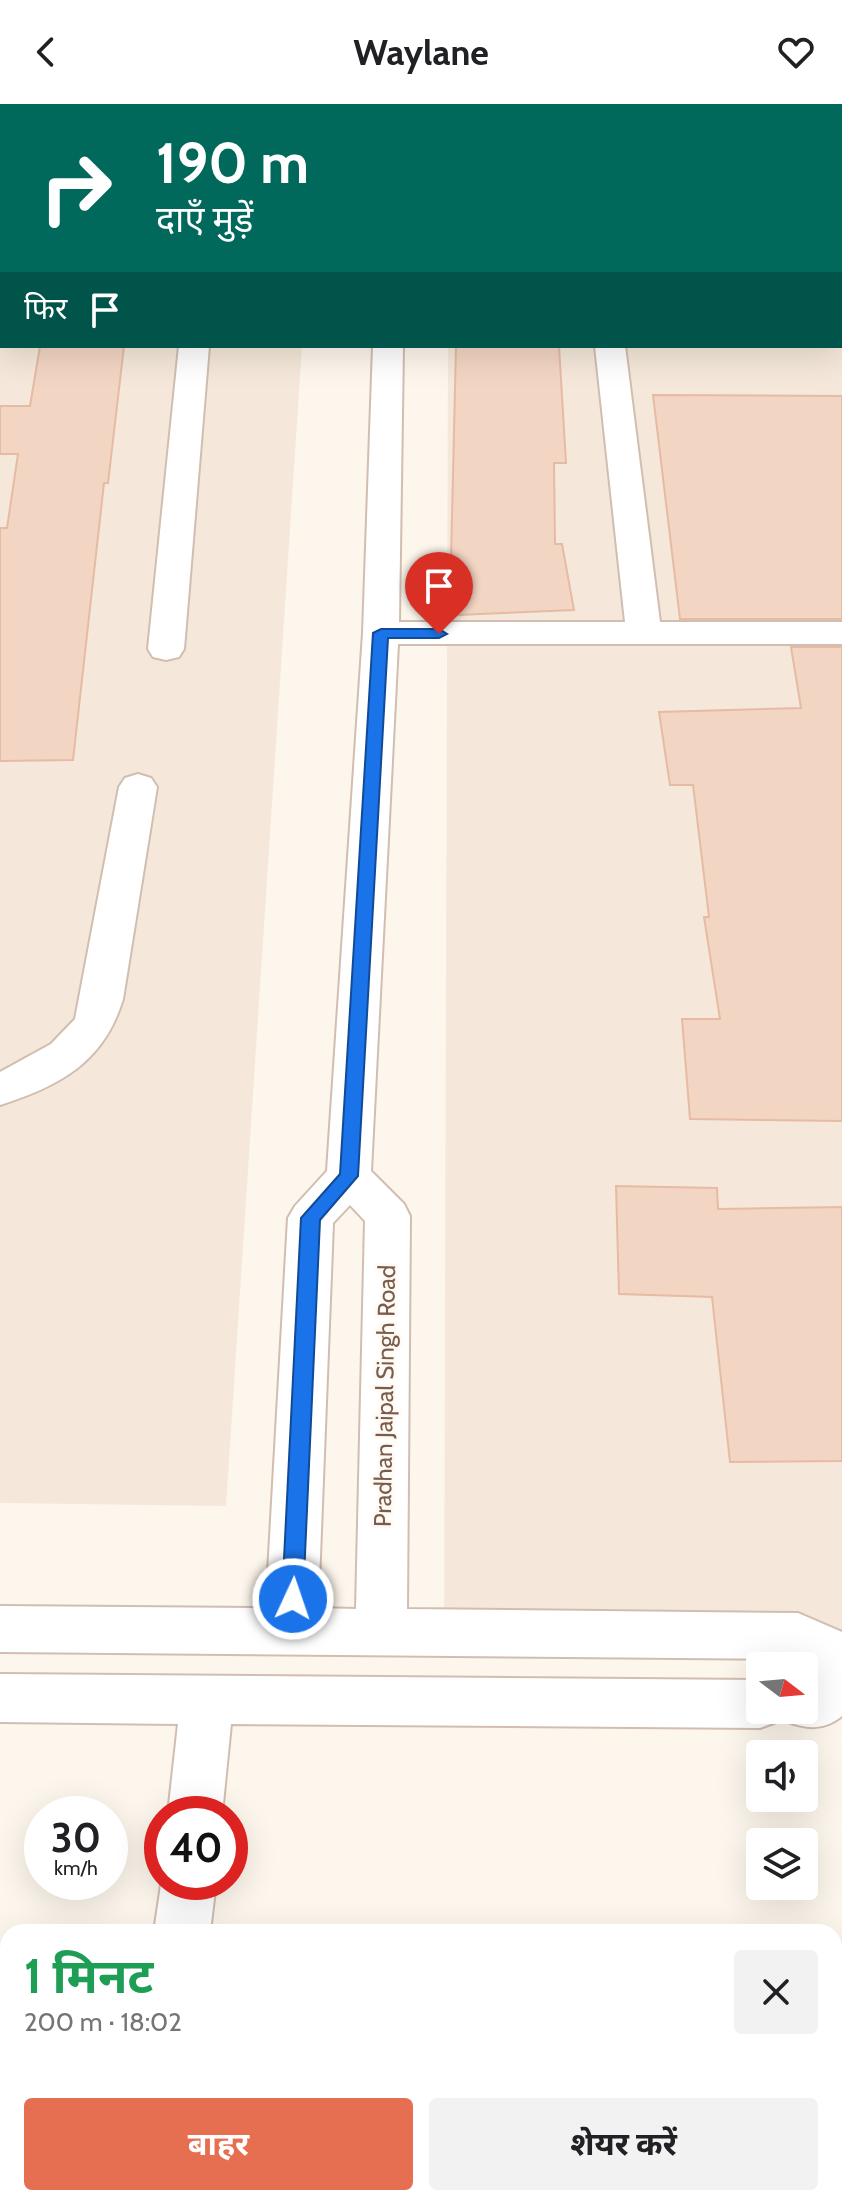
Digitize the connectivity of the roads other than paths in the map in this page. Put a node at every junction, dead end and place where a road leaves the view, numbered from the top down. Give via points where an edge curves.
1 (194, 348) edge
2 (388, 348) edge
3 (610, 348) edge
4 (381, 633) junction
5 (842, 633) edge
6 (644, 635) junction
7 (166, 649) dead end
8 (138, 787) dead end
9 (0, 1089) edge
10 (349, 1176) junction
11 (0, 1629) edge
12 (291, 1631) junction
13 (381, 1632) junction
14 (842, 1658) edge
15 (842, 1683) edge
16 (0, 1698) edge
17 (207, 1700) junction
18 (818, 1703) edge
19 (746, 1704) edge
20 (197, 1796) edge
21 (186, 1900) edge
22 (183, 1924) edge

1 - 7 street
2 - 4 street
3 - 6 street
4 - 6 street
4 - 10 street
5 - 6 street
8 - 9 street via 102,999 93,1025 69,1052 37,1074
10 - 12 street via 311,1218
10 - 13 street, Pradhan Jaipal Singh Road via 388,1216
11 - 12 street
12 - 13 street
13 - 14 street via 798,1636
15 - 18 street
16 - 17 street
17 - 19 street
17 - 20 street
21 - 22 street

